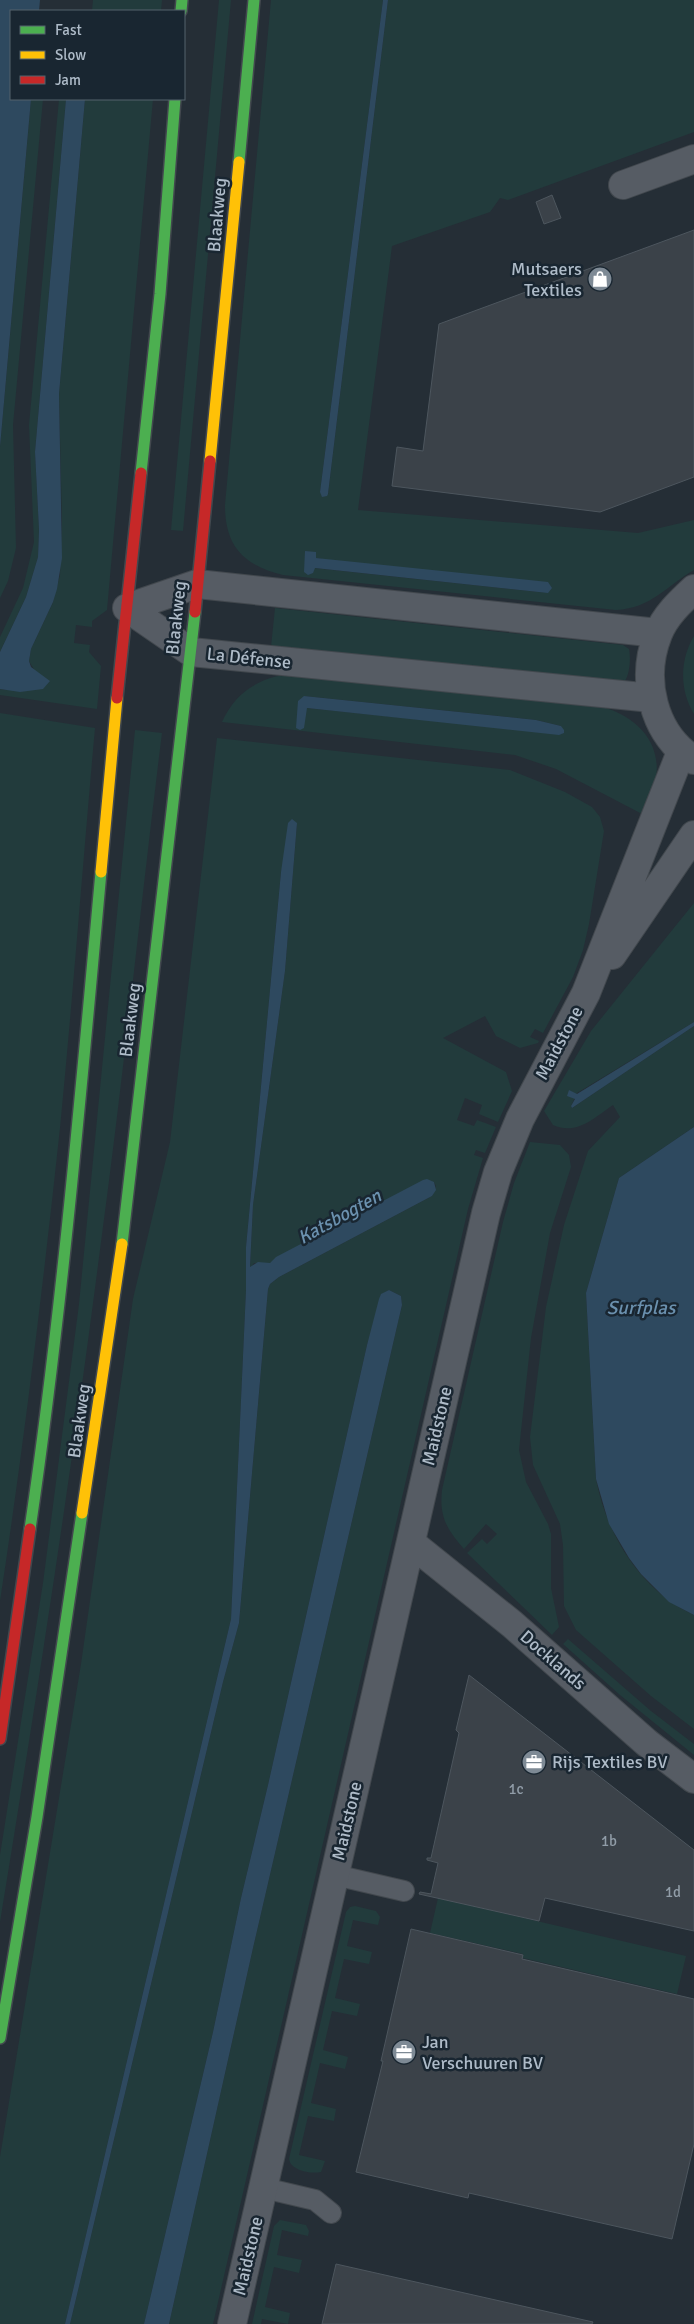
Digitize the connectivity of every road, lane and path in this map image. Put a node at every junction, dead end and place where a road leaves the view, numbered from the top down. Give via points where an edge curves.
1 (254, 0) edge
2 (175, 100) edge
3 (694, 159) edge
4 (623, 185) dead end
5 (197, 584) junction
6 (694, 589) edge
7 (127, 608) junction
8 (658, 633) junction
9 (191, 652) junction
10 (652, 698) junction
11 (688, 756) edge
12 (694, 835) edge
13 (586, 994) junction
14 (410, 1543) junction
15 (0, 1739) edge
16 (694, 1779) edge
17 (335, 1876) junction
18 (404, 1891) dead end
19 (0, 2038) edge
20 (264, 2188) junction
21 (331, 2213) dead end
22 (232, 2324) edge

1 - 5 main road, Blaakweg
2 - 7 main road, Blaakweg via 160,294
3 - 4 street
5 - 7 street
5 - 8 street
5 - 9 main road, Blaakweg
6 - 8 street via 674,608
7 - 9 street, La Défense
7 - 15 main road, Blaakweg via 77,1134 43,1438
8 - 10 street via 650,665
9 - 10 street, La Défense
9 - 19 main road, Blaakweg via 121,1253 37,1817
10 - 11 street via 661,724
11 - 13 street, Maidstone
12 - 13 street, Maidstone
13 - 14 street, Maidstone via 520,1119 498,1172
14 - 16 street, Docklands via 512,1624
14 - 17 street, Maidstone
17 - 18 lane, Maidstone
17 - 20 street, Maidstone
20 - 21 lane via 315,2200
20 - 22 street, Maidstone

